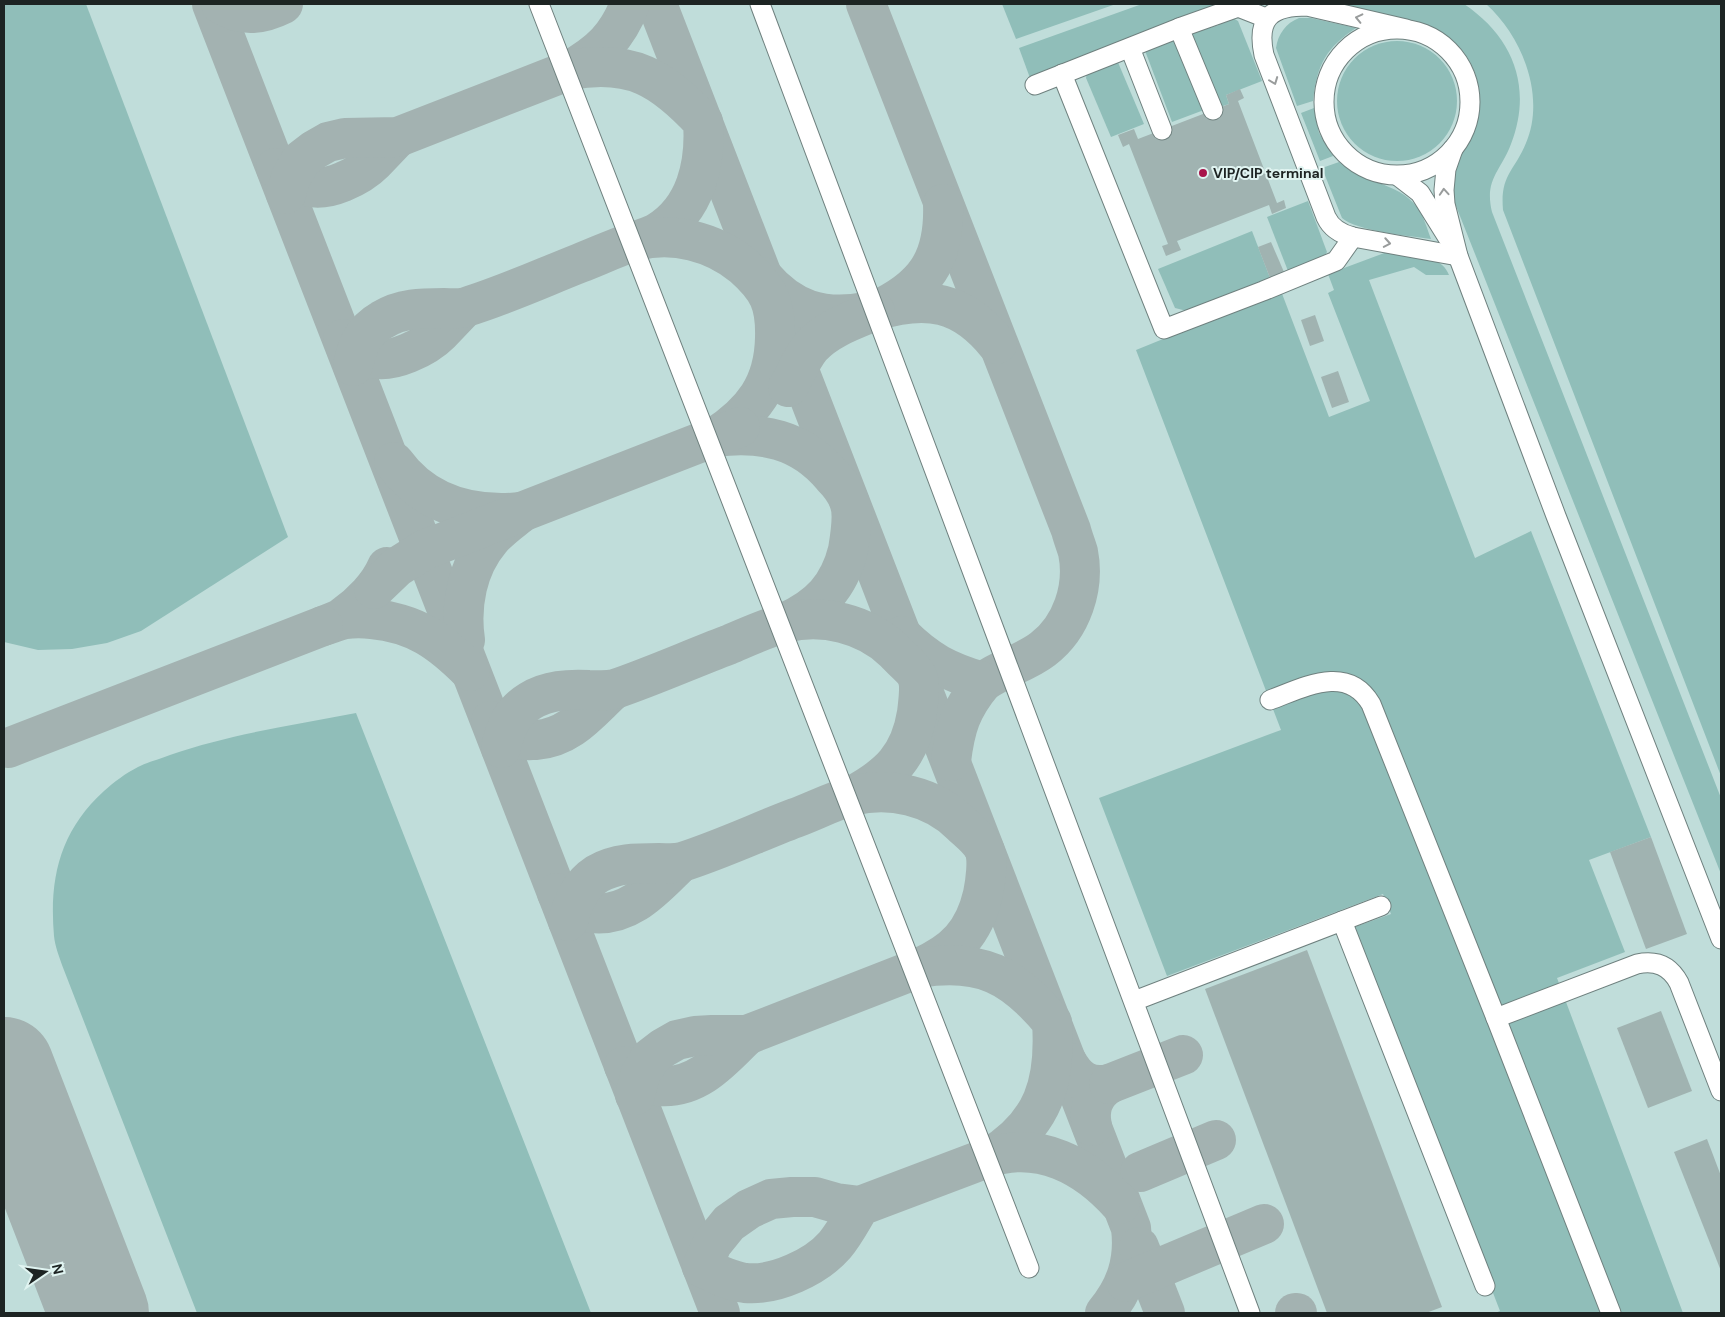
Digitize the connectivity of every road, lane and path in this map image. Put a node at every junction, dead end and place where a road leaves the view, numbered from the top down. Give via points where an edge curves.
1 (539, 4) edge
2 (760, 4) edge
3 (1266, 18) junction
4 (1180, 28) junction
5 (1406, 30) junction
6 (1130, 48) junction
7 (1062, 74) junction
8 (1035, 85) dead end
9 (1213, 110) dead end
10 (1162, 130) dead end
11 (1453, 149) junction
12 (1398, 176) junction
13 (1353, 237) junction
14 (1458, 256) junction
15 (1270, 700) dead end
16 (1381, 906) dead end
17 (1342, 921) junction
18 (1721, 939) edge
19 (1134, 1001) junction
20 (1496, 1018) junction
21 (1721, 1090) edge
22 (1030, 1268) dead end
23 (1484, 1286) dead end
24 (1250, 1313) edge
25 (1611, 1313) edge

1 - 22 street
2 - 19 street
3 - 4 street via 1238,7
5 -> 3 street via 1306,6 1284,8
3 -> 13 street via 1262,37 1264,55 1326,217 1334,227
4 - 6 street
4 - 9 street
5 - 11 street via 1428,36 1447,49 1466,78 1469,115 1461,139
5 - 12 street via 1383,30 1351,44 1333,66 1324,94 1324,117 1334,141 1350,160 1373,172
6 - 7 street
6 - 10 street
7 - 8 street
7 - 13 street via 1164,329 1336,261
11 - 12 street via 1423,172
14 -> 11 street via 1444,190 1446,169
12 - 14 street via 1420,193
13 -> 14 street
14 - 18 street
15 - 20 street via 1331,681 1351,684 1366,696
16 - 17 street
17 - 19 street
17 - 23 street
19 - 24 street
20 - 21 street via 1637,964 1658,964 1671,971 1679,983
20 - 25 street

